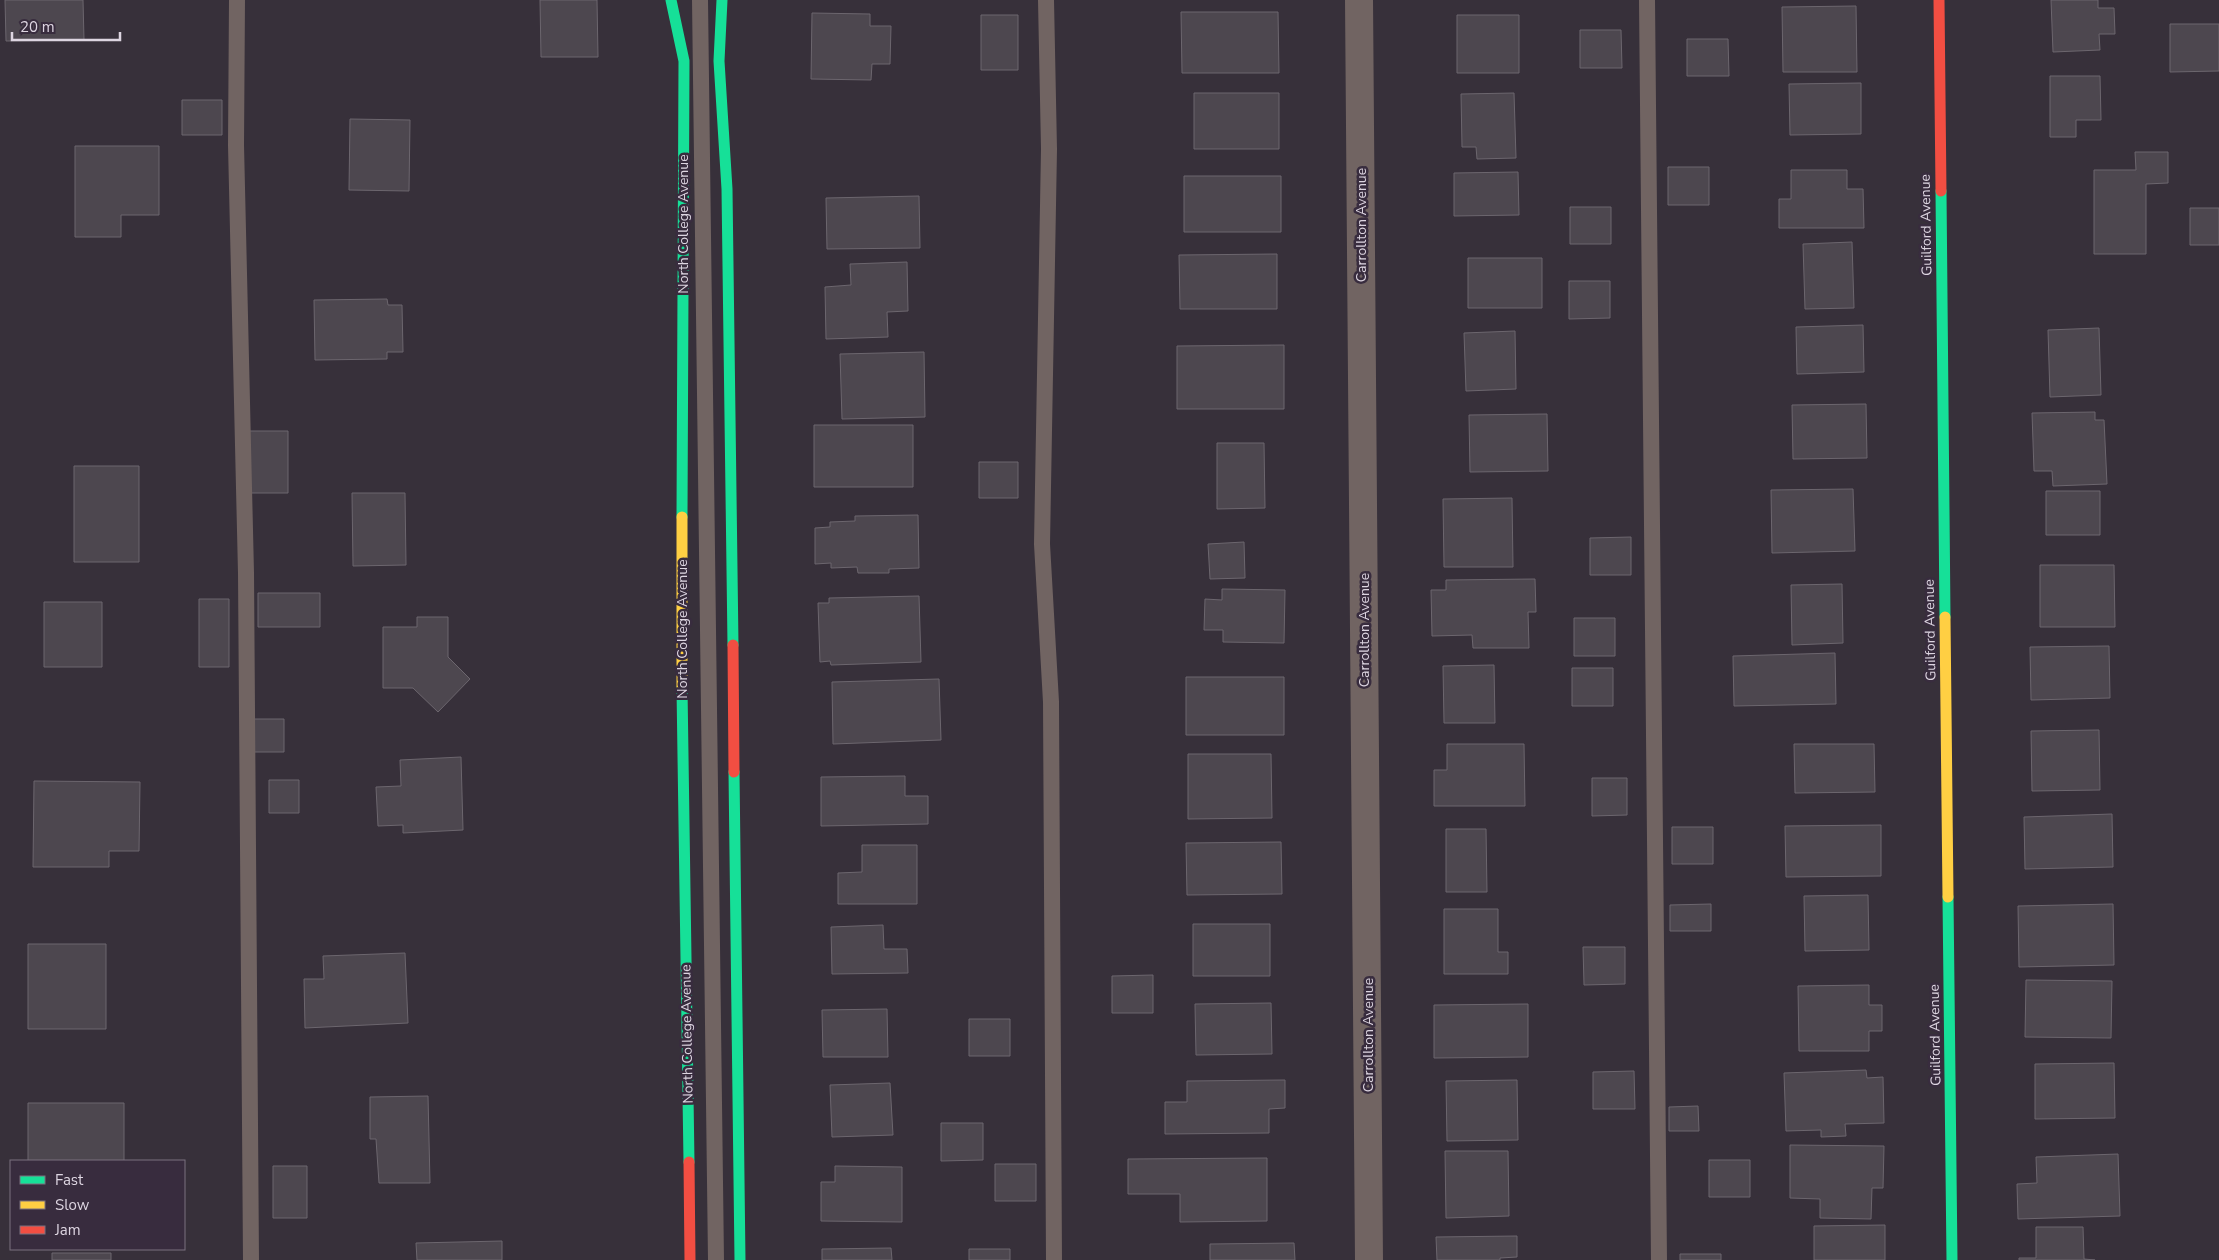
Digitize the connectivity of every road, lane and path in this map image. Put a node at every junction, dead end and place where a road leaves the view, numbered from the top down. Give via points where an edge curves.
1 (237, 0) edge
2 (671, 0) edge
3 (700, 0) edge
4 (722, 0) edge
5 (1046, 0) edge
6 (1359, 0) edge
7 (1647, 0) edge
8 (1939, 0) edge
9 (251, 1260) edge
10 (690, 1260) edge
11 (716, 1260) edge
12 (740, 1260) edge
13 (1054, 1260) edge
14 (1369, 1260) edge
15 (1659, 1260) edge
16 (1952, 1260) edge

1 - 9 lane via 236,145 246,573
2 - 10 main road, North College Avenue via 684,61 681,621
3 - 11 lane, North College Avenue
4 - 12 main road via 719,61 728,209
5 - 13 lane via 1049,149 1042,544 1051,702
6 - 14 street, Carrollton Avenue
7 - 15 lane
8 - 16 main road, Guilford Avenue

